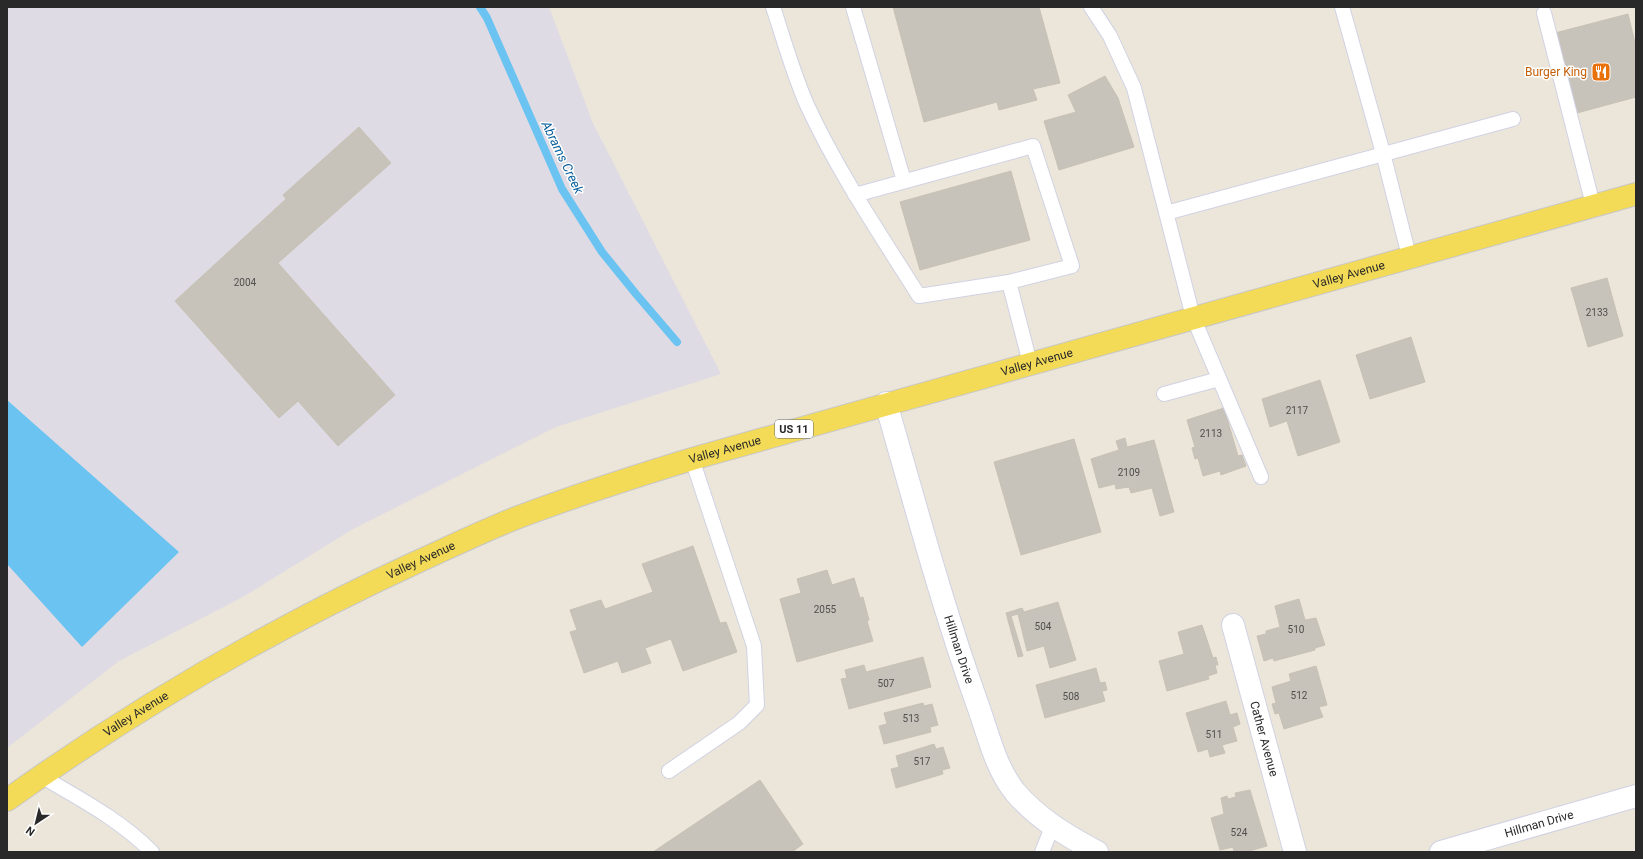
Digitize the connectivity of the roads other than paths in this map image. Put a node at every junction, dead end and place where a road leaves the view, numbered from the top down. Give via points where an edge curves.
1 (773, 7) edge
2 (853, 7) edge
3 (1091, 7) edge
4 (1342, 7) edge
5 (1544, 13) dead end
6 (1513, 119) dead end
7 (1383, 153) junction
8 (904, 181) junction
9 (1636, 194) edge
10 (855, 195) junction
11 (1593, 205) junction
12 (1166, 213) junction
13 (1409, 256) junction
14 (1009, 282) junction
15 (1193, 317) junction
16 (1030, 363) junction
17 (1219, 379) junction
18 (1164, 394) dead end
19 (886, 403) junction
20 (692, 459) junction
21 (1261, 477) dead end
22 (1233, 625) dead end
23 (669, 771) dead end
24 (41, 776) junction
25 (1636, 796) edge
26 (7, 800) edge
27 (1052, 826) junction
28 (152, 852) edge
29 (1042, 852) edge
30 (1097, 852) edge
31 (1295, 852) edge
32 (1441, 852) edge

1 - 10 lane via 807,104
2 - 8 lane
3 - 12 lane via 1110,36 1134,88
4 - 7 lane
5 - 11 lane
6 - 7 lane
7 - 12 lane
7 - 13 lane
8 - 10 lane
8 - 14 lane via 1033,146 1072,266
9 - 11 main road, Valley Avenue / US 11
10 - 14 lane via 919,296
11 - 13 main road, Valley Avenue / US 11
12 - 15 lane
13 - 15 main road, Valley Avenue / US 11
14 - 16 lane
15 - 16 main road, Valley Avenue / US 11
15 - 17 lane
16 - 19 main road, Valley Avenue / US 11
17 - 18 lane
17 - 21 lane
19 - 20 main road, Valley Avenue / US 11
19 - 27 street, Hillman Drive via 952,634 1001,770 1014,791
20 - 23 lane via 754,646 757,705 739,723
20 - 24 main road, Valley Avenue / US 11 via 515,519 356,590 177,688
22 - 31 street, Cather Avenue
24 - 26 main road, Valley Avenue / US 11
24 - 28 lane via 109,815
25 - 32 street, Hillman Drive
27 - 29 lane
27 - 30 street, Hillman Drive

